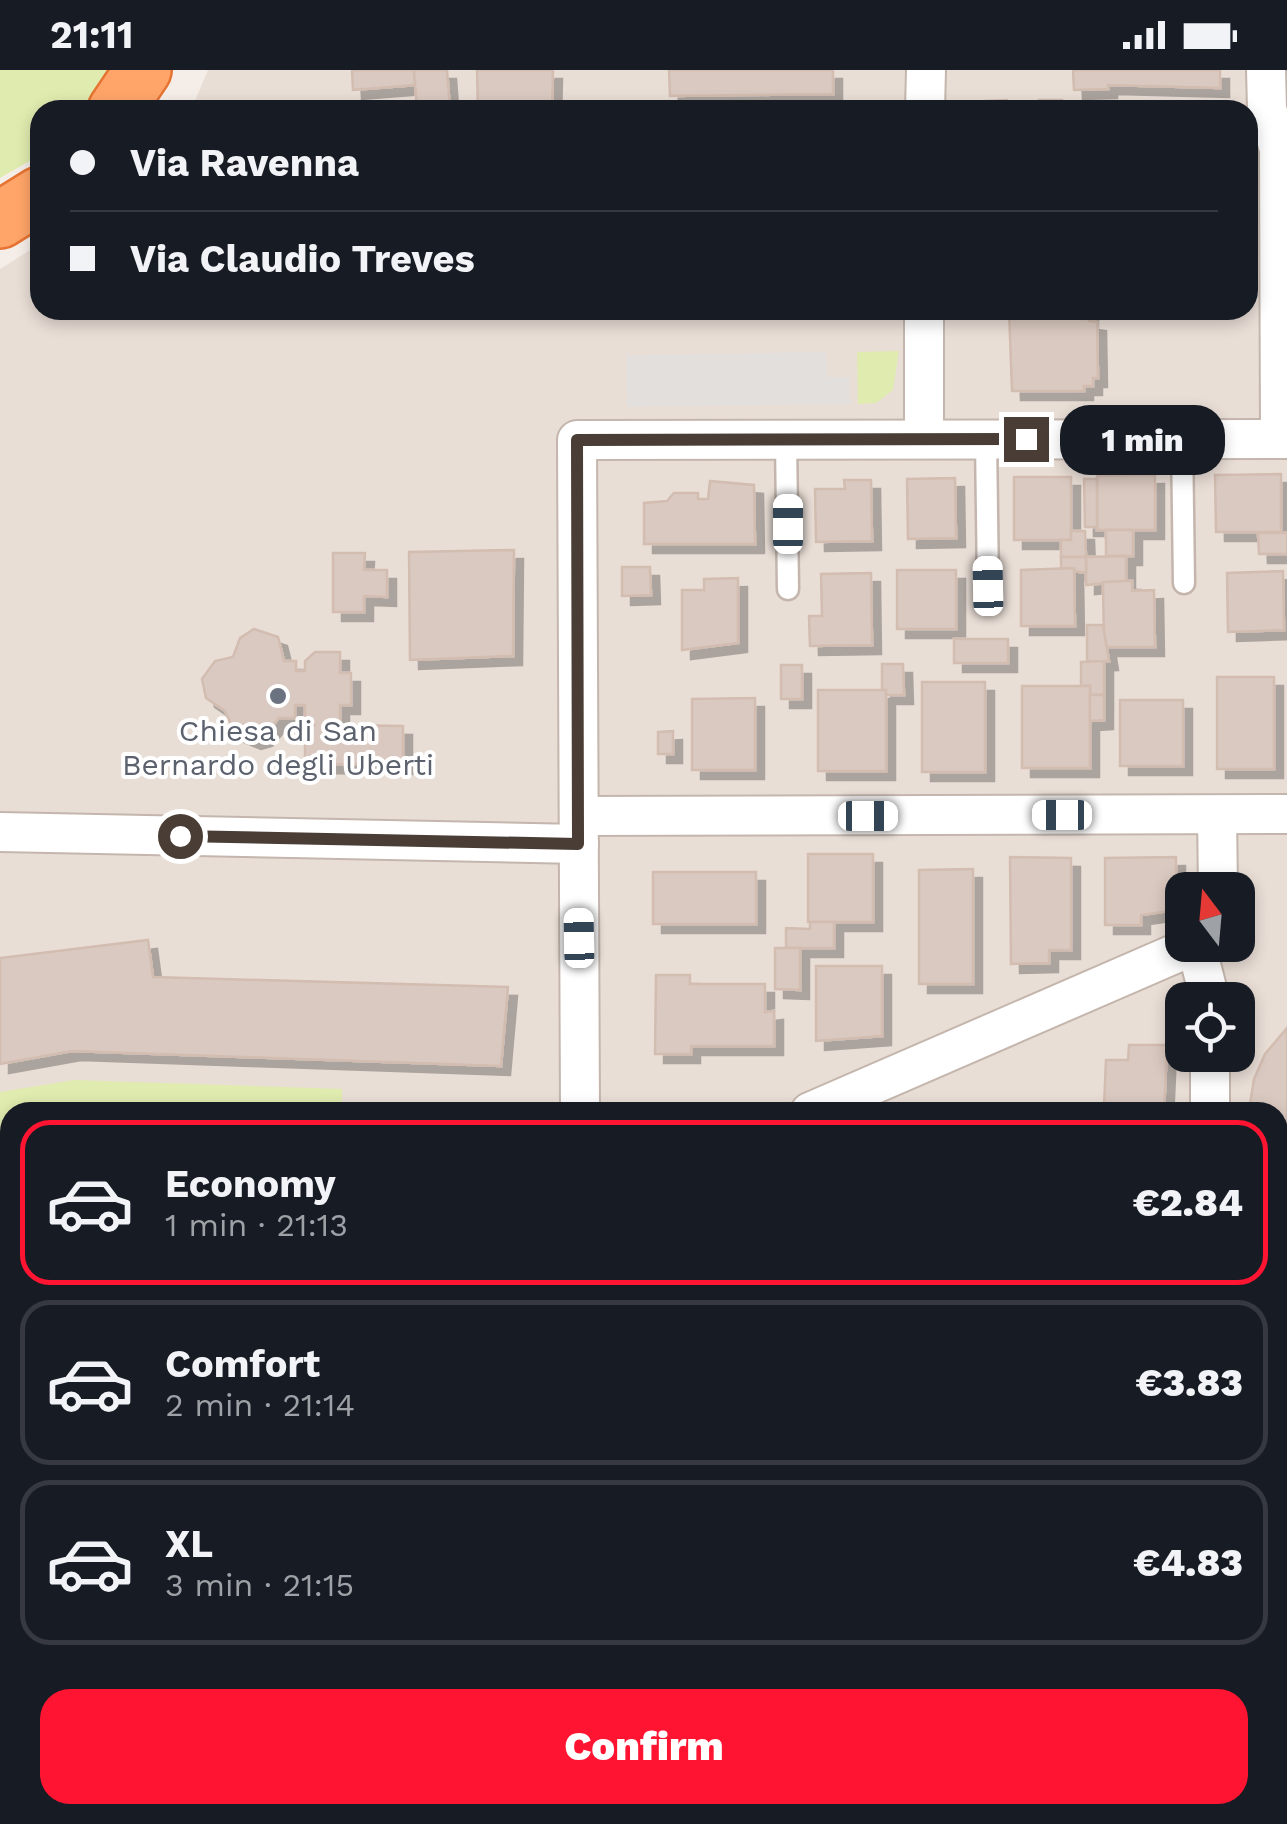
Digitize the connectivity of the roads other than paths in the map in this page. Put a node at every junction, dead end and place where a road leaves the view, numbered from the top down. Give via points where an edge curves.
1 (143, 70) edge
2 (164, 70) edge
3 (926, 70) edge
4 (1273, 92) edge
5 (123, 100) edge
6 (146, 100) edge
7 (925, 100) edge
8 (30, 179) edge
9 (0, 197) edge
10 (30, 201) edge
11 (0, 220) edge
12 (924, 320) edge
13 (1182, 438) junction
14 (1284, 438) edge
15 (786, 439) junction
16 (924, 439) junction
17 (986, 439) junction
18 (1184, 583) dead end
19 (988, 586) dead end
20 (788, 589) dead end
21 (1218, 814) junction
22 (1287, 814) edge
23 (579, 830) junction
24 (0, 832) edge
25 (1218, 872) edge
26 (1165, 958) edge
27 (1210, 1072) edge
28 (580, 1102) edge
29 (833, 1102) edge
30 (1210, 1102) edge

1 - 5 highway
2 - 6 highway
3 - 7 street
4 - 14 street
8 - 9 highway
10 - 11 highway
12 - 16 street
13 - 14 street
13 - 17 street
13 - 18 lane
15 - 16 street
15 - 20 lane
15 - 23 street via 577,440
16 - 17 street
17 - 19 lane
21 - 22 street
21 - 23 street
21 - 25 street
23 - 24 street
23 - 28 street
26 - 29 street
27 - 30 street

